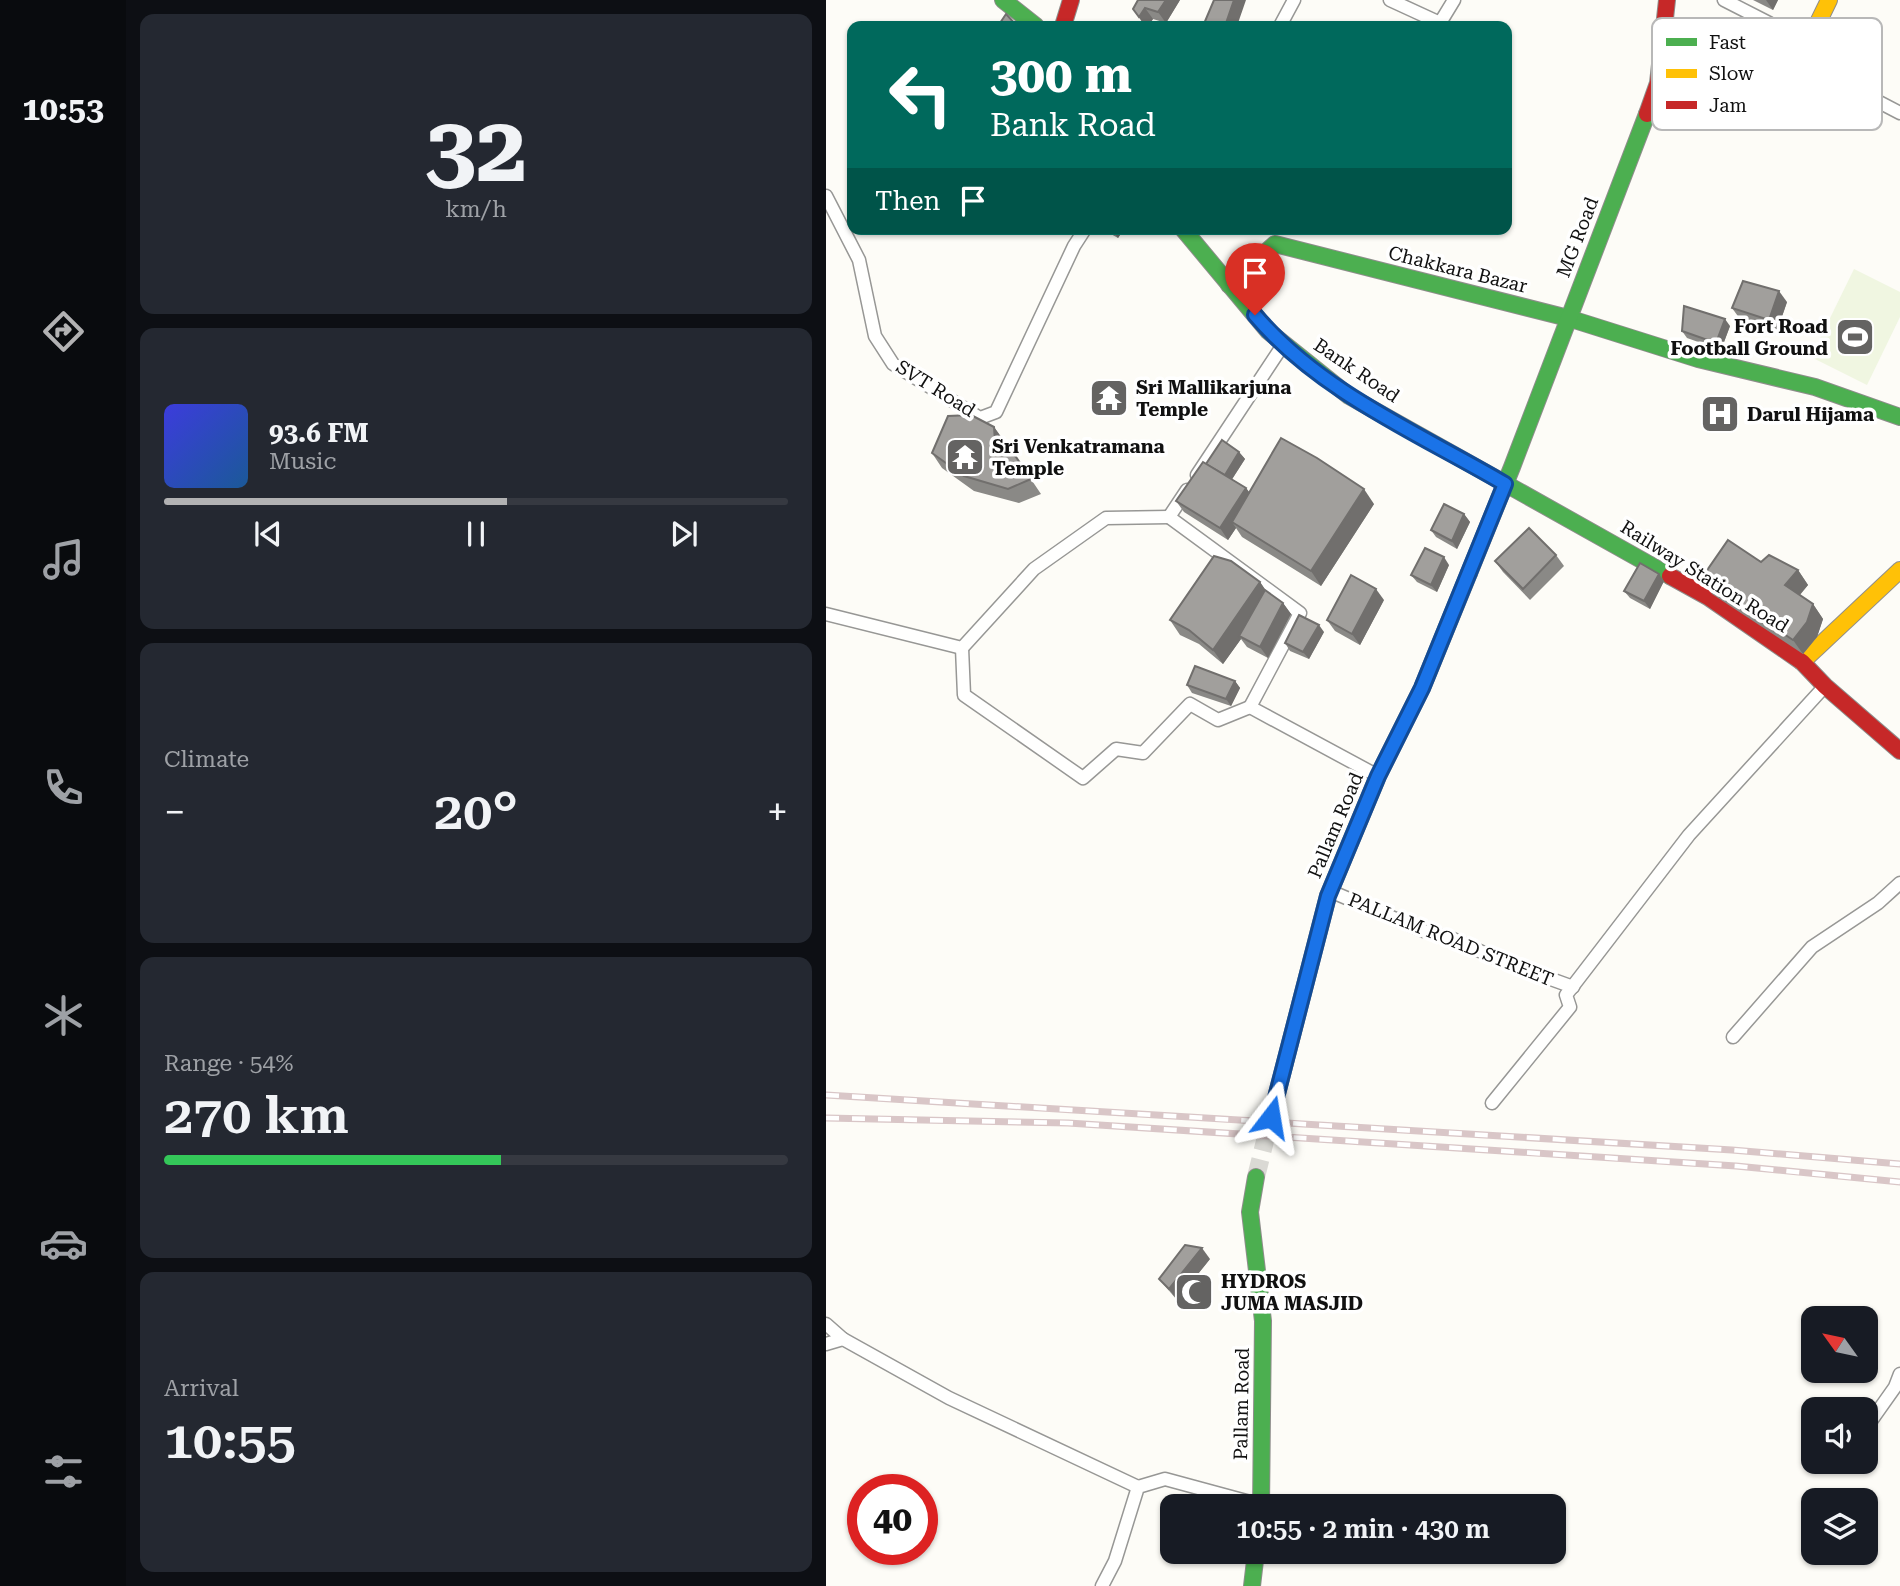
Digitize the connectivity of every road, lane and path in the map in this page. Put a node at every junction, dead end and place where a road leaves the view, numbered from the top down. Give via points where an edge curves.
1 (1003, 0) edge
2 (1071, 0) edge
3 (1294, 0) edge
4 (1390, 0) edge
5 (1454, 0) edge
6 (1667, 0) edge
7 (1724, 0) edge
8 (1829, 0) edge
9 (1665, 18) edge
10 (1759, 18) edge
11 (1820, 18) edge
12 (1030, 21) edge
13 (1065, 21) edge
14 (1283, 21) edge
15 (1436, 21) edge
16 (1441, 21) edge
17 (1652, 101) edge
18 (1651, 104) joint
19 (1882, 104) edge
20 (1900, 114) edge
21 (826, 196) edge
22 (1081, 235) edge
23 (1188, 235) edge
24 (1229, 285) junction
25 (1569, 318) junction
26 (1283, 345) junction
27 (1900, 417) edge
28 (1505, 484) junction
29 (1169, 517) junction
30 (1900, 570) edge
31 (826, 614) edge
32 (962, 648) junction
33 (1802, 662) junction
34 (1825, 686) junction
35 (1250, 707) junction
36 (1894, 734) edge
37 (1900, 751) edge
38 (1378, 776) junction
39 (1900, 883) edge
40 (1330, 891) junction
41 (1573, 987) junction
42 (1733, 1037) dead end
43 (1492, 1103) dead end
44 (1271, 1117) tunnel mouth
45 (1256, 1177) tunnel mouth
46 (826, 1324) edge
47 (843, 1339) junction
48 (826, 1344) edge
49 (1898, 1383) edge
50 (1878, 1410) edge
51 (1138, 1487) junction
52 (1218, 1494) edge
53 (1261, 1494) edge
54 (1255, 1564) edge
55 (1102, 1586) edge
56 (1252, 1586) edge

1 - 12 street
2 - 13 street
3 - 14 street
4 - 15 street
5 - 16 street
6 - 9 street, MG Road
7 - 10 street
8 - 11 street
17 - 18 street, MG Road
18 - 25 street, MG Road
19 - 20 street
21 - 22 street, SVT Road via 859,260 875,337 893,364 980,418 996,412
23 - 24 street, Bank Road
24 - 25 street, Chakkara Bazar via 1275,244
24 - 26 street, Bank Road
25 - 27 street via 1698,359 1815,387
25 - 28 street, MG Road
26 - 28 street, Bank Road via 1349,396
26 - 29 street
28 - 33 street, Railway Station Road via 1708,597
28 - 38 street, Pallam Road via 1422,688
29 - 32 street via 1106,517 1034,569
29 - 35 street via 1300,613
30 - 33 street
31 - 32 street
32 - 35 street via 964,695 1083,778 1116,749 1143,753 1190,704 1218,720
33 - 34 street, Railway Station Road
34 - 36 street, Railway Station Road
34 - 41 street via 1689,835
35 - 38 street
36 - 37 street, Railway Station Road
38 - 40 street, Pallam Road
39 - 42 street via 1812,947
40 - 41 street, PALLAM ROAD STREET
40 - 44 street, Pallam Road
41 - 43 street via 1566,995 1570,1007
45 - 53 street, Pallam Road via 1250,1212 1263,1321
46 - 47 street
47 - 48 street
47 - 51 street via 949,1398
49 - 50 street
51 - 52 street via 1165,1479
51 - 55 street via 1115,1561
54 - 56 street

